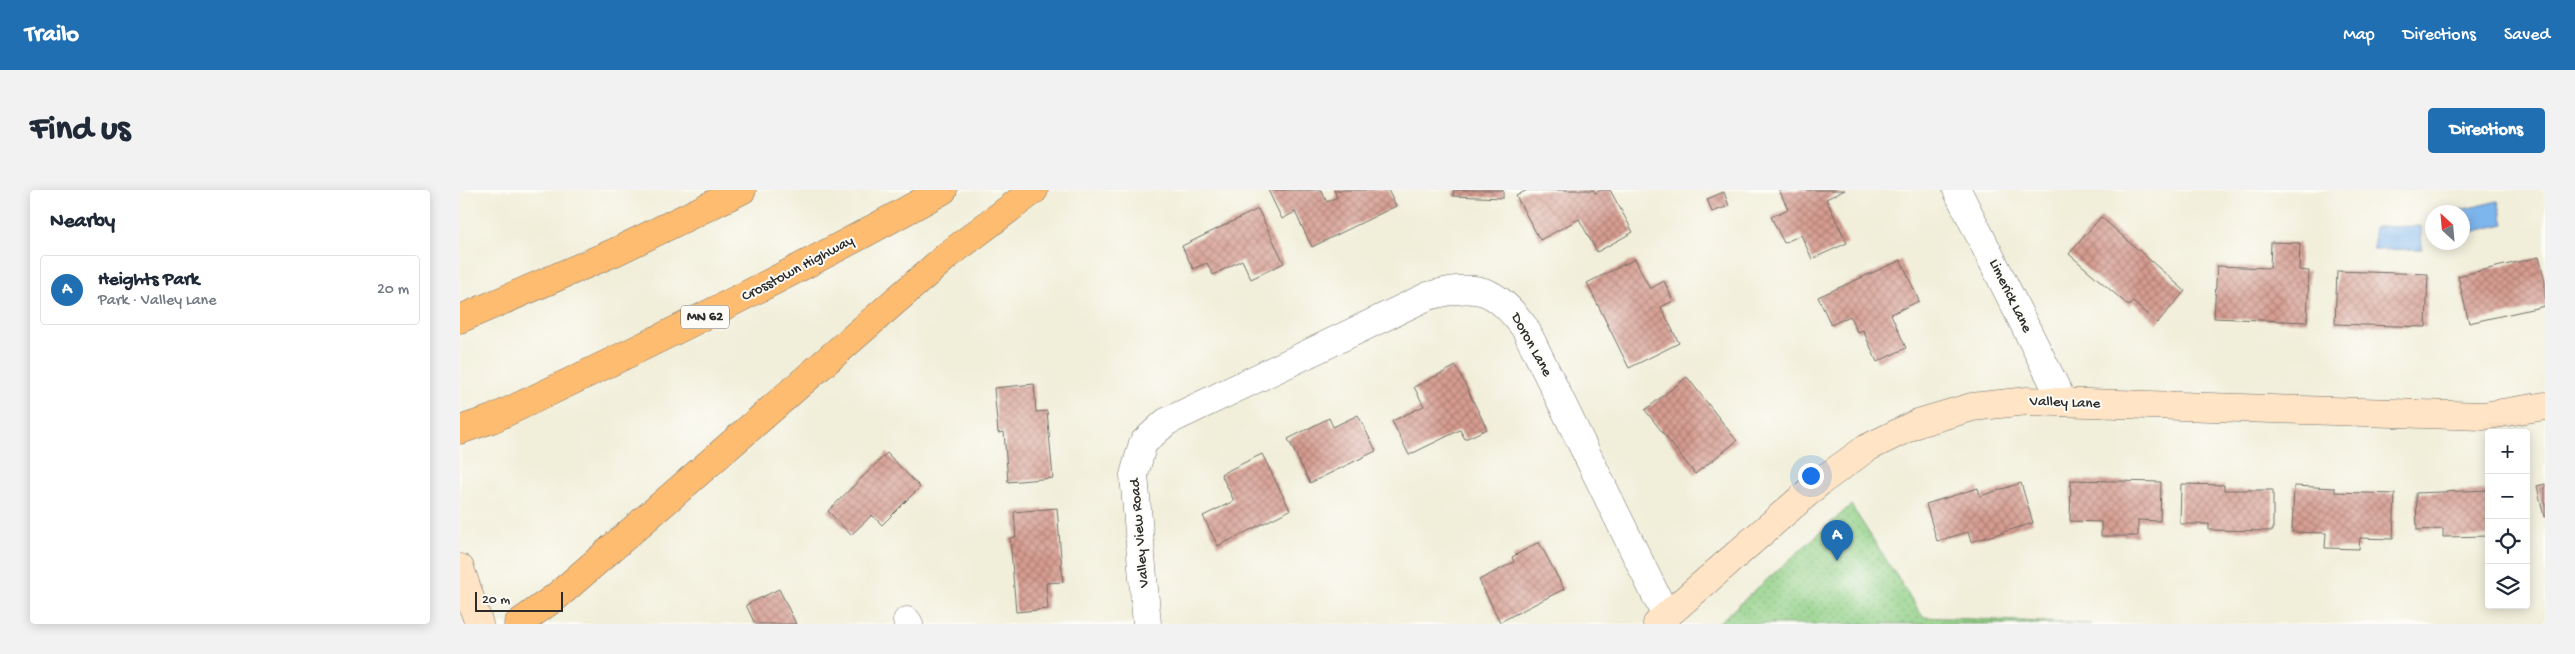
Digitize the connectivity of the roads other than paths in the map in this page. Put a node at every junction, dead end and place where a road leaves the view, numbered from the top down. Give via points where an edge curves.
1 (742, 190) edge
2 (942, 190) edge
3 (1034, 190) edge
4 (1957, 190) edge
5 (649, 236) junction
6 (460, 302) edge
7 (460, 319) edge
8 (2063, 402) junction
9 (2545, 406) edge
10 (460, 430) edge
11 (1143, 443) joint
12 (460, 568) edge
13 (1661, 620) edge
14 (478, 624) edge
15 (518, 624) edge
16 (1148, 624) edge

1 - 5 highway
2 - 10 highway, Crosstown Highway / MN 62 via 687,327
3 - 15 highway via 948,255 556,596
4 - 8 street, Limerick Lane
5 - 6 highway
5 - 7 highway
8 - 9 street, Valley Lane via 2474,416
8 - 13 street, Valley Lane via 2027,401 1972,407 1918,423 1867,448 1821,481
11 - 13 street, Doron Lane via 1166,422 1428,296 1456,288 1484,291 1508,306 1525,328
11 - 16 street, Valley View Road via 1134,475
12 - 14 street

